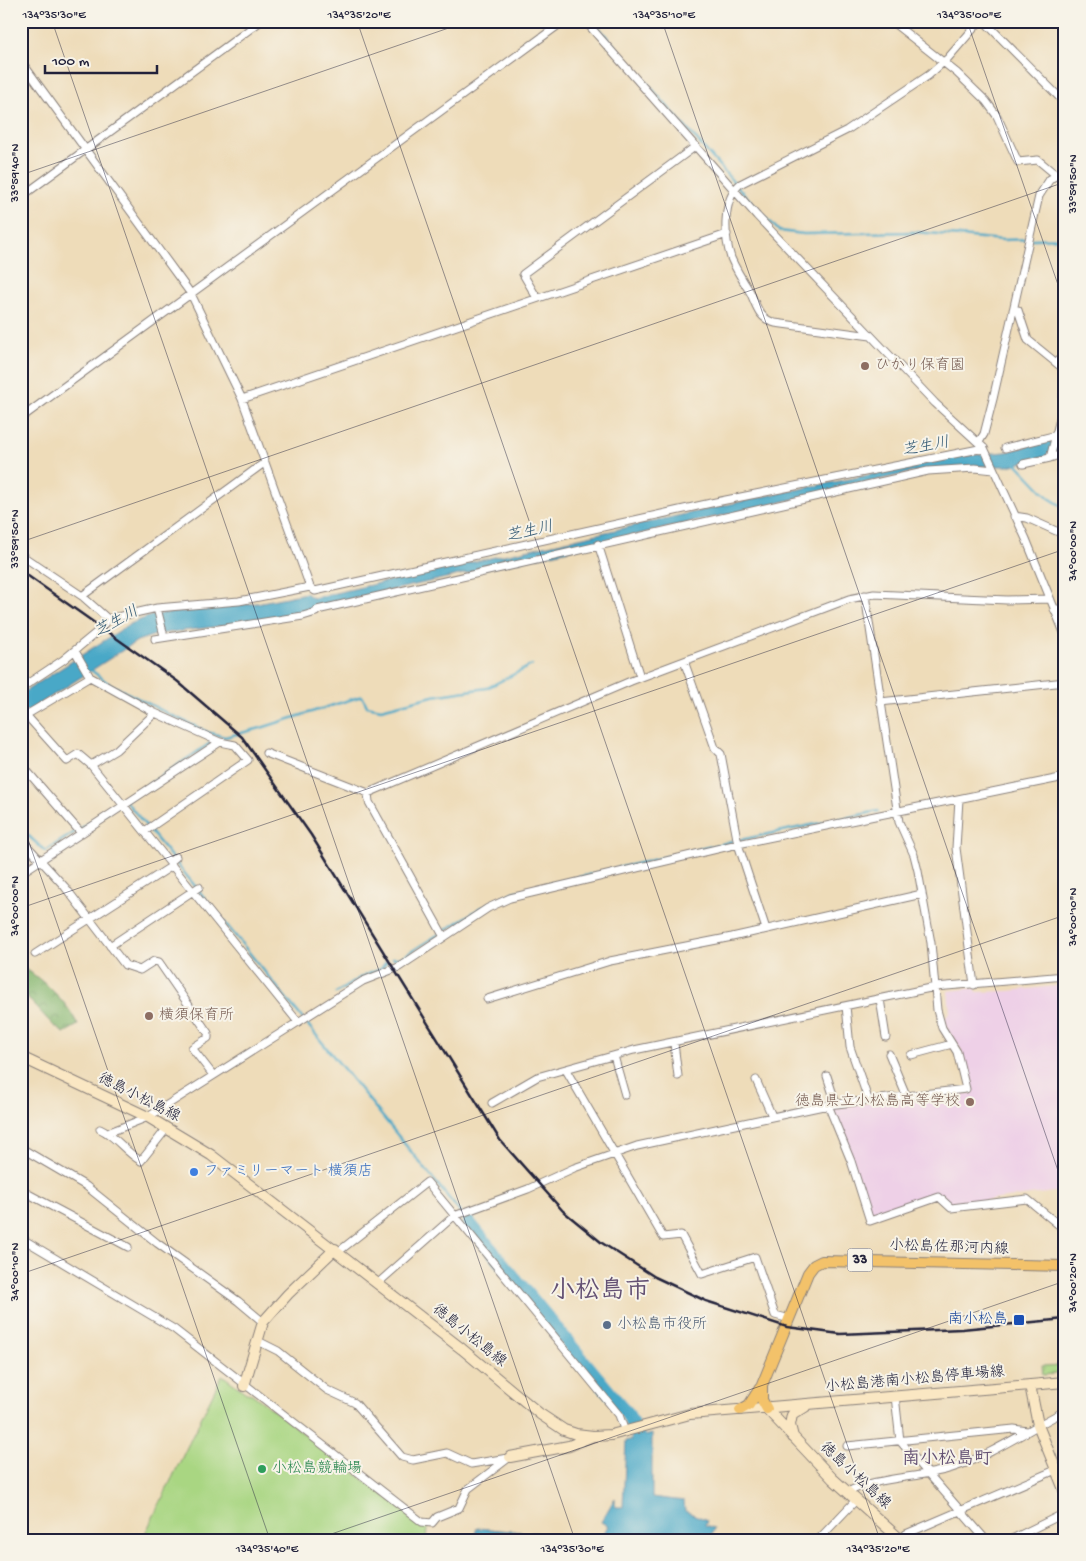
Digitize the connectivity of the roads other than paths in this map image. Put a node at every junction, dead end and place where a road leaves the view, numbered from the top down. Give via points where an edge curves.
1 (261, 21) edge
2 (564, 21) edge
3 (585, 21) edge
4 (891, 21) edge
5 (980, 21) edge
6 (984, 21) edge
7 (21, 61) edge
8 (942, 63) junction
9 (1065, 103) edge
10 (696, 146) junction
11 (86, 150) junction
12 (1065, 171) edge
13 (1056, 175) junction
14 (737, 187) junction
15 (21, 197) edge
16 (727, 234) junction
17 (191, 294) junction
18 (537, 298) junction
19 (1013, 310) junction
20 (871, 336) junction
21 (1065, 370) edge
22 (242, 399) junction
23 (21, 418) edge
24 (1065, 433) edge
25 (1054, 437) junction
26 (983, 443) junction
27 (1005, 448) dead end
28 (1065, 453) edge
29 (1050, 457) junction
30 (264, 463) junction
31 (1024, 464) dead end
32 (993, 469) junction
33 (1014, 516) junction
34 (1065, 536) edge
35 (598, 544) junction
36 (21, 555) edge
37 (310, 587) junction
38 (865, 595) junction
39 (82, 596) junction
40 (1050, 599) junction
41 (1054, 609) junction
42 (1065, 609) edge
43 (158, 610) junction
44 (108, 619) junction
45 (164, 634) junction
46 (1065, 635) edge
47 (155, 639) dead end
48 (75, 653) junction
49 (684, 661) junction
50 (89, 676) junction
51 (640, 677) junction
52 (1065, 682) edge
53 (21, 688) edge
54 (880, 702) junction
55 (155, 713) junction
56 (23, 716) edge
57 (220, 742) junction
58 (266, 753) dead end
59 (21, 764) edge
60 (91, 765) junction
61 (1065, 777) edge
62 (368, 793) junction
63 (958, 799) junction
64 (123, 802) junction
65 (897, 810) junction
66 (147, 829) junction
67 (79, 831) junction
68 (21, 839) edge
69 (738, 842) junction
70 (40, 860) junction
71 (172, 862) junction
72 (21, 873) edge
73 (195, 889) junction
74 (922, 894) junction
75 (90, 919) junction
76 (766, 929) junction
77 (442, 934) junction
78 (110, 946) junction
79 (35, 954) dead end
80 (1065, 976) edge
81 (974, 985) junction
82 (934, 987) junction
83 (487, 998) dead end
84 (880, 999) junction
85 (846, 1006) junction
86 (301, 1020) junction
87 (886, 1038) dead end
88 (674, 1043) junction
89 (952, 1044) junction
90 (889, 1054) dead end
91 (911, 1055) dead end
92 (614, 1056) junction
93 (21, 1057) edge
94 (566, 1070) junction
95 (213, 1075) junction
96 (678, 1076) dead end
97 (827, 1076) dead end
98 (756, 1080) dead end
99 (625, 1095) dead end
100 (906, 1095) junction
101 (868, 1099) junction
102 (492, 1103) dead end
103 (836, 1104) junction
104 (828, 1105) junction
105 (772, 1116) junction
106 (148, 1117) junction
107 (167, 1128) junction
108 (100, 1129) dead end
109 (110, 1132) junction
110 (21, 1148) edge
111 (614, 1154) junction
112 (21, 1190) edge
113 (456, 1216) junction
114 (1065, 1230) edge
115 (21, 1238) edge
116 (128, 1247) dead end
117 (336, 1251) junction
118 (1065, 1266) edge
119 (377, 1284) junction
120 (790, 1319) junction
121 (263, 1322) junction
122 (258, 1342) junction
123 (1065, 1382) edge
124 (762, 1385) junction
125 (1030, 1385) junction
126 (244, 1386) junction
127 (895, 1396) junction
128 (810, 1405) junction
129 (768, 1409) junction
130 (740, 1410) junction
131 (1065, 1411) edge
132 (1038, 1425) junction
133 (626, 1431) junction
134 (1027, 1431) junction
135 (592, 1436) junction
136 (793, 1436) junction
137 (900, 1441) junction
138 (848, 1446) dead end
139 (510, 1458) junction
140 (1060, 1468) edge
141 (930, 1474) junction
142 (848, 1492) junction
143 (1065, 1492) edge
144 (857, 1499) junction
145 (961, 1511) junction
146 (1065, 1513) edge
147 (818, 1540) edge
148 (901, 1540) edge
149 (986, 1540) edge
150 (1010, 1540) edge

1 - 11 street
2 - 17 street
3 - 10 street
4 - 8 street
5 - 8 street
6 - 9 street
7 - 11 street
8 - 13 street via 986,101 997,116 1018,162 1038,160
8 - 14 street via 848,130
10 - 14 street
10 - 18 street via 523,274
11 - 15 street
11 - 17 street
12 - 13 street
13 - 19 street via 1043,187
14 - 16 street via 728,206
14 - 20 street
16 - 18 street
16 - 20 street via 732,259 762,317 775,323
17 - 22 street
17 - 23 street
18 - 22 street
19 - 21 street via 1018,310 1028,340
19 - 26 street
20 - 26 street via 936,403
21 - 25 street via 1062,407
22 - 30 street
24 - 25 street
25 - 27 street
25 - 29 street
26 - 32 street
26 - 37 street via 315,591
28 - 29 street
29 - 31 street
30 - 37 street
30 - 39 street
32 - 33 street
32 - 35 street via 928,471
33 - 34 street via 1027,518
33 - 40 street
35 - 45 street via 324,608 303,616 263,624
35 - 51 street
36 - 39 street
37 - 43 street via 239,601
38 - 40 street
38 - 49 street
38 - 54 street
39 - 44 street
40 - 41 street
41 - 42 street
41 - 46 street
43 - 44 street
43 - 45 street
44 - 48 street
45 - 47 street
48 - 50 street
48 - 53 street
49 - 51 street
49 - 69 street via 720,754
50 - 55 street
50 - 56 street
51 - 62 street
52 - 54 street
54 - 65 street
55 - 57 street
55 - 60 street via 116,750
56 - 60 street via 67,761 78,754
57 - 64 street
57 - 66 street via 235,745 248,760
58 - 62 street
59 - 67 street
60 - 64 street
61 - 63 street
62 - 77 street via 369,802
63 - 65 street
63 - 81 street via 956,848
64 - 66 street
64 - 67 street
65 - 69 street
65 - 74 street via 914,855
66 - 71 street
67 - 70 street
68 - 70 street
69 - 76 street
69 - 77 street via 510,898
70 - 72 street
70 - 75 street
71 - 73 street
71 - 75 street
73 - 78 street
73 - 86 street
74 - 76 street
74 - 82 street via 931,943
75 - 78 street
75 - 79 street
76 - 83 street via 610,961
77 - 86 street via 399,967 364,981
78 - 95 street via 131,969 140,970 154,961 160,962 208,1033 208,1038 192,1048
80 - 81 street
81 - 82 street
82 - 84 street
82 - 89 street via 940,1019
84 - 85 street
84 - 87 street
85 - 88 street
85 - 101 street via 850,1047
86 - 95 street
88 - 92 street
88 - 96 street
89 - 91 street
89 - 100 street via 966,1089
90 - 100 street
92 - 94 street
92 - 99 street
93 - 106 main road, 徳島小松島線
94 - 102 street via 537,1077
94 - 111 street
95 - 106 street
97 - 103 street
98 - 105 street
100 - 101 street
101 - 103 street
103 - 104 street
104 - 105 street
104 - 114 street via 851,1161 870,1221 939,1197 951,1208 1026,1199
105 - 111 street
106 - 107 main road, 徳島小松島線
106 - 109 street
107 - 109 street via 142,1161
107 - 117 main road, 徳島小松島線 via 211,1155
108 - 109 street
110 - 121 street via 86,1186
111 - 113 street
111 - 120 street via 663,1237 681,1235 699,1272 706,1274 755,1257 775,1316
112 - 116 street
113 - 117 street via 427,1182
113 - 119 street
113 - 133 street via 619,1415
115 - 126 street via 174,1329
117 - 119 main road, 徳島小松島線
117 - 121 main road via 288,1294
118 - 120 main road, 小松島佐那河内線 / 33 via 822,1261 808,1273
119 - 135 main road, 徳島小松島線 via 540,1414 564,1430
120 - 124 main road, 小松島佐那河内線 / 33
121 - 122 main road
122 - 126 main road
122 - 139 street via 278,1351 327,1390 355,1403 402,1457 412,1460 447,1453 471,1464
123 - 125 main road, 小松島港南小松島停車場線
124 - 129 main road via 762,1400
124 - 130 main road, 小松島佐那河内線 / 33 via 755,1399
125 - 127 main road, 小松島港南小松島停車場線
125 - 132 main road
126 - 139 street via 254,1390 422,1522 432,1523 437,1517 459,1508 468,1489
127 - 128 main road, 小松島港南小松島停車場線
127 - 137 street
128 - 129 main road, 小松島港南小松島停車場線
128 - 136 main road via 792,1415
129 - 130 main road, 徳島小松島線
129 - 136 main road, 徳島小松島線
130 - 133 main road, 徳島小松島線 via 690,1414
131 - 132 street
132 - 134 street
132 - 140 main road
133 - 135 main road, 徳島小松島線
134 - 137 street via 1014,1429
134 - 141 street via 990,1452
135 - 139 main road via 569,1446
136 - 142 main road, 徳島小松島線
137 - 138 street
137 - 141 street
140 - 143 main road
140 - 145 street
141 - 142 street via 859,1486
141 - 145 street
142 - 144 main road, 徳島小松島線
144 - 147 street
144 - 148 main road, 徳島小松島線
145 - 148 street via 906,1534
145 - 149 street
146 - 150 street

